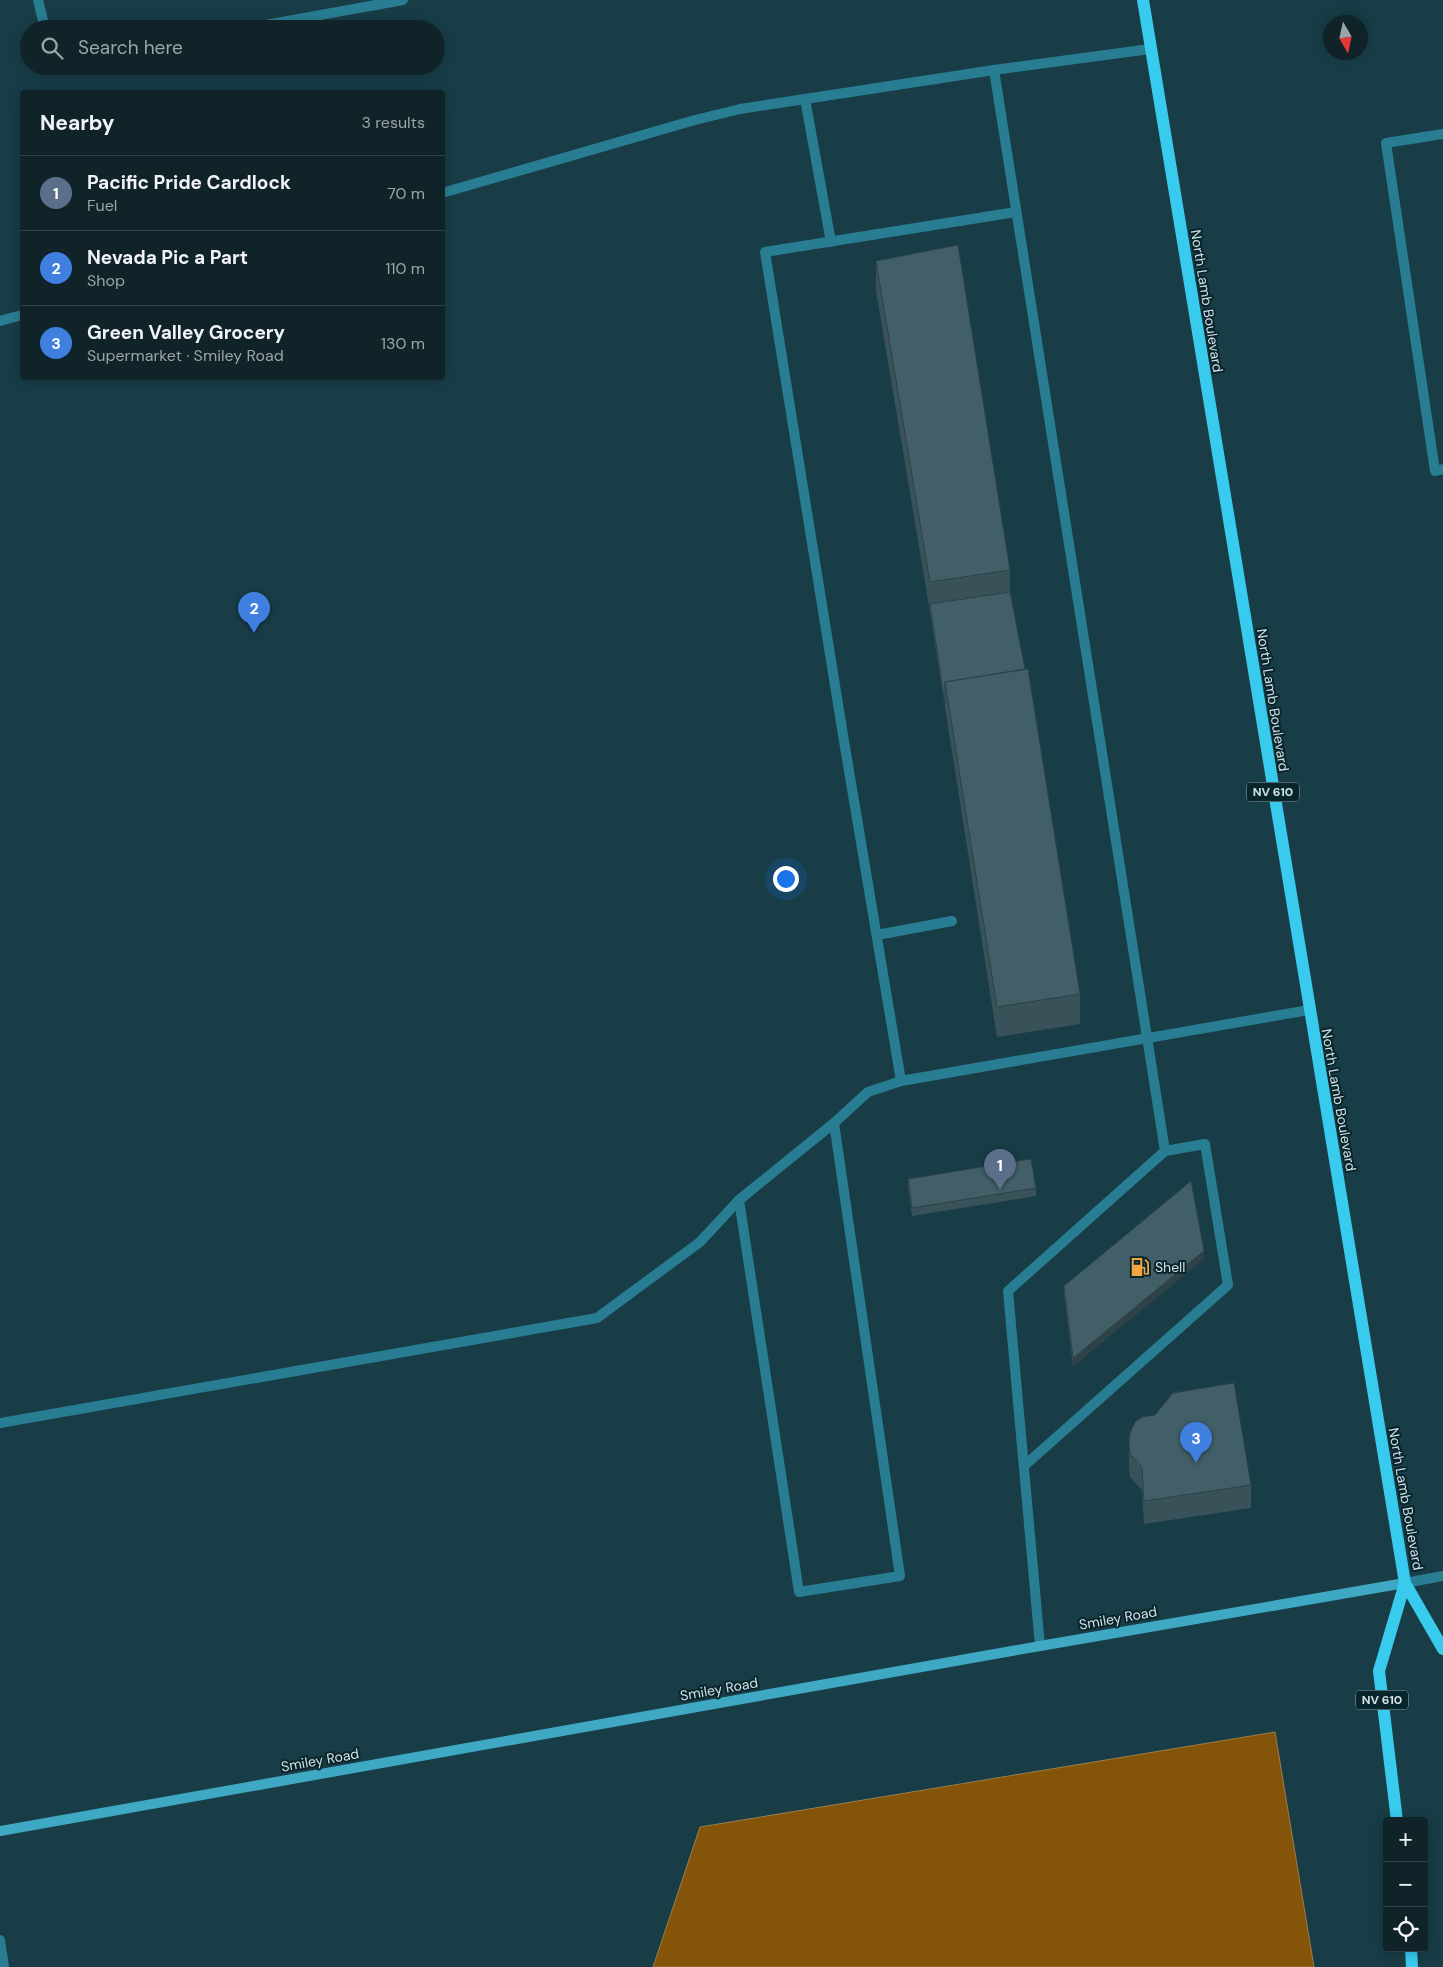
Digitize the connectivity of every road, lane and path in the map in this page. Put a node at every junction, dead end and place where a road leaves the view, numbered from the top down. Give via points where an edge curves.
1 (38, 0) edge
2 (403, 0) edge
3 (1143, 0) edge
4 (43, 20) edge
5 (293, 20) edge
6 (1150, 49) junction
7 (994, 70) junction
8 (805, 99) junction
9 (1443, 134) edge
10 (445, 192) edge
11 (1016, 212) junction
12 (830, 242) junction
13 (20, 316) edge
14 (0, 321) edge
15 (1443, 469) edge
16 (952, 921) dead end
17 (877, 935) junction
18 (1309, 1010) junction
19 (1148, 1038) junction
20 (901, 1081) junction
21 (834, 1123) junction
22 (1165, 1151) junction
23 (740, 1200) junction
24 (0, 1423) edge
25 (1024, 1466) junction
26 (1443, 1576) edge
27 (1405, 1583) junction
28 (1040, 1646) junction
29 (1443, 1649) edge
30 (1397, 1817) edge
31 (0, 1831) edge
32 (0, 1940) edge
33 (1411, 1952) edge
34 (4, 1967) edge
35 (1412, 1967) edge

1 - 4 street
2 - 5 street
3 - 6 main road, North Lamb Boulevard / NV 610
6 - 7 street
6 - 18 main road, North Lamb Boulevard / NV 610
7 - 8 street
7 - 11 street
8 - 10 street via 695,120
8 - 12 street
9 - 15 street via 1386,143 1435,471
11 - 12 street
11 - 19 street
12 - 17 street via 765,252
13 - 14 street
16 - 17 street
17 - 20 street
18 - 19 street
18 - 27 main road, North Lamb Boulevard / NV 610
19 - 20 street
19 - 22 street
20 - 21 street via 868,1092
21 - 23 street
21 - 23 street via 900,1576 799,1592
22 - 25 street via 1008,1291
22 - 25 street via 1205,1144 1228,1285
23 - 24 street via 700,1242 597,1318
25 - 28 street
26 - 27 street, Smiley Road
27 - 28 street, Smiley Road
27 - 29 main road, North Lamb Boulevard / NV 610
27 - 30 main road, North Lamb Boulevard / NV 610 via 1379,1671
28 - 31 street, Smiley Road
32 - 34 street
33 - 35 main road

